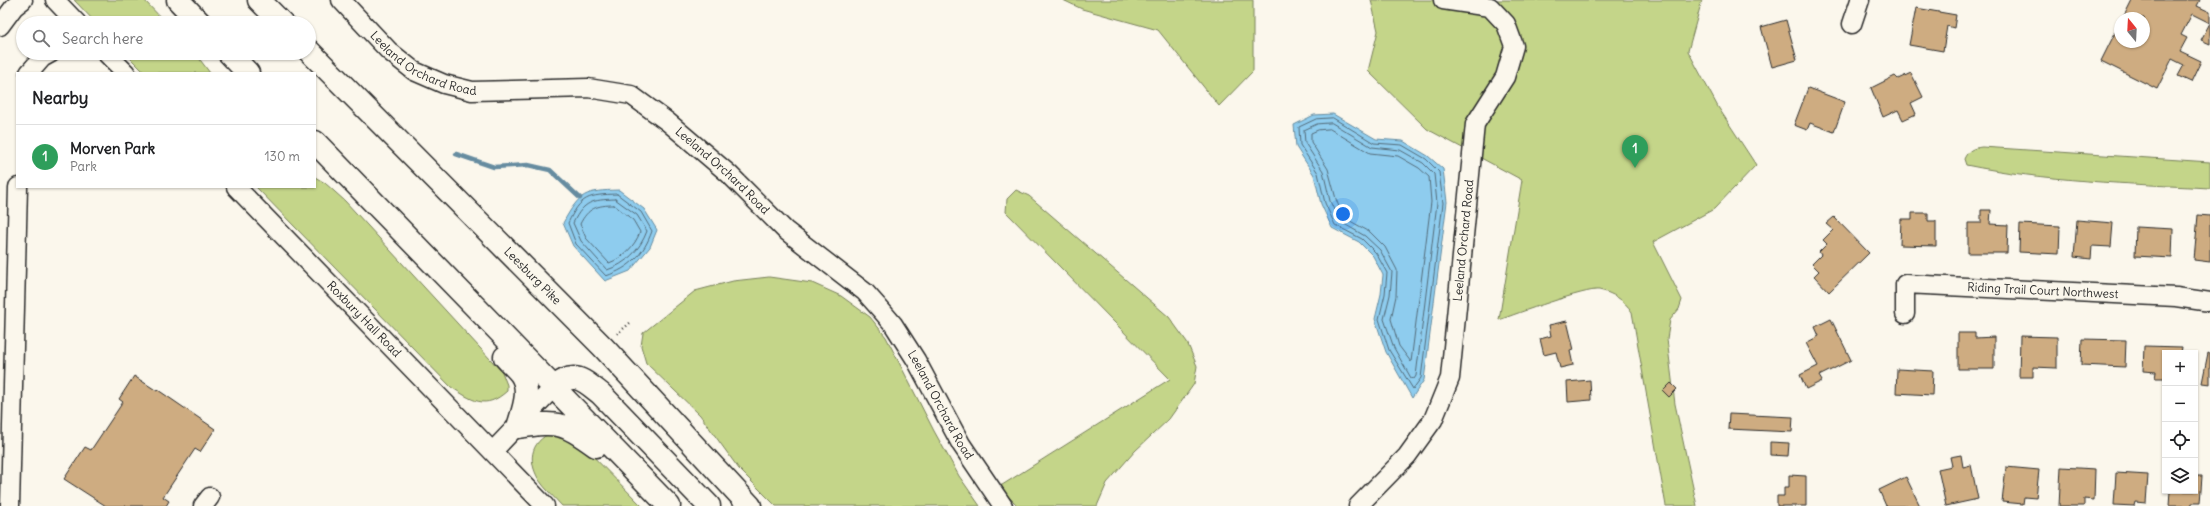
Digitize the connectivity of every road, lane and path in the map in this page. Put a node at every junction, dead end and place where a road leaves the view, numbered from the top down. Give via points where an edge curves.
1 (23, 0) edge
2 (55, 0) edge
3 (178, 0) edge
4 (259, 0) edge
5 (341, 0) edge
6 (1443, 0) edge
7 (1860, 0) edge
8 (70, 16) edge
9 (193, 16) edge
10 (275, 16) edge
11 (1852, 24) dead end
12 (0, 26) edge
13 (316, 58) edge
14 (40, 60) edge
15 (113, 60) edge
16 (236, 60) edge
17 (30, 72) edge
18 (125, 72) edge
19 (247, 72) edge
20 (316, 143) edge
21 (18, 188) edge
22 (237, 188) edge
23 (454, 288) junction
24 (2210, 302) edge
25 (1905, 314) dead end
26 (553, 388) junction
27 (518, 427) junction
28 (493, 451) junction
29 (635, 473) junction
30 (10, 506) edge
31 (545, 506) edge
32 (669, 506) edge
33 (709, 506) edge
34 (750, 506) edge
35 (1003, 506) edge
36 (1358, 506) edge

1 - 12 street via 14,6
2 - 8 street
3 - 9 highway
4 - 10 highway
5 - 35 street, Leeland Orchard Road via 389,51 414,71 444,84 472,91 588,88 631,95 668,122 729,174 785,230 865,292 881,310 916,360 961,444
6 - 36 street, Leeland Orchard Road via 1490,7 1506,24 1514,46 1505,77 1475,124 1450,378 1433,420 1407,456
7 - 11 street
13 - 34 highway, Leesburg Pike via 603,346
14 - 17 street
15 - 18 street
16 - 19 highway
20 - 23 highway
21 - 30 street
22 - 28 street, Roxbury Hall Road
23 - 26 highway
23 - 27 highway via 523,379 526,398
24 - 25 street, Riding Trail Court Northwest via 2176,297 1905,284
26 - 27 street
26 - 29 highway
26 - 33 highway via 564,379 573,377 584,381 601,394
27 - 28 street
27 - 29 highway via 550,422 561,424 574,430
28 - 31 street, Roxbury Hall Road
29 - 32 highway

